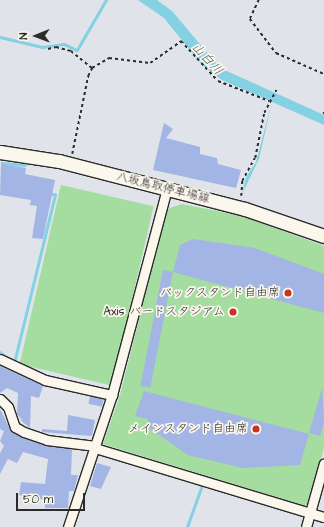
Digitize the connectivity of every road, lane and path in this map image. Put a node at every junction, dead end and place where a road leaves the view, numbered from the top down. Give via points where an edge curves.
1 (259, 0) edge
2 (48, 49) dead end
3 (92, 68) junction
4 (324, 74) edge
5 (276, 90) dead end
6 (270, 101) junction
7 (0, 152) edge
8 (70, 164) junction
9 (167, 189) junction
10 (240, 207) junction
11 (324, 236) edge
12 (0, 359) edge
13 (112, 395) junction
14 (0, 399) edge
15 (96, 447) junction
16 (324, 463) edge
17 (311, 511) junction
18 (324, 517) edge
19 (68, 527) edge
20 (306, 527) edge

1 - 4 path via 250,19 276,53
2 - 3 path via 56,47 71,51
3 - 6 path via 110,58 150,63 181,41 218,81
3 - 8 path
5 - 6 path
6 - 10 path via 255,158 242,181
7 - 8 main road, 八坂鳥取停車場線
8 - 9 main road, 八坂鳥取停車場線
9 - 10 main road, 八坂鳥取停車場線
9 - 13 street
10 - 11 main road, 八坂鳥取停車場線
12 - 13 street via 45,380
13 - 15 street
14 - 15 street via 8,407 14,427 24,432 48,440
15 - 17 street
15 - 19 street
16 - 17 street
17 - 18 street
17 - 20 street

